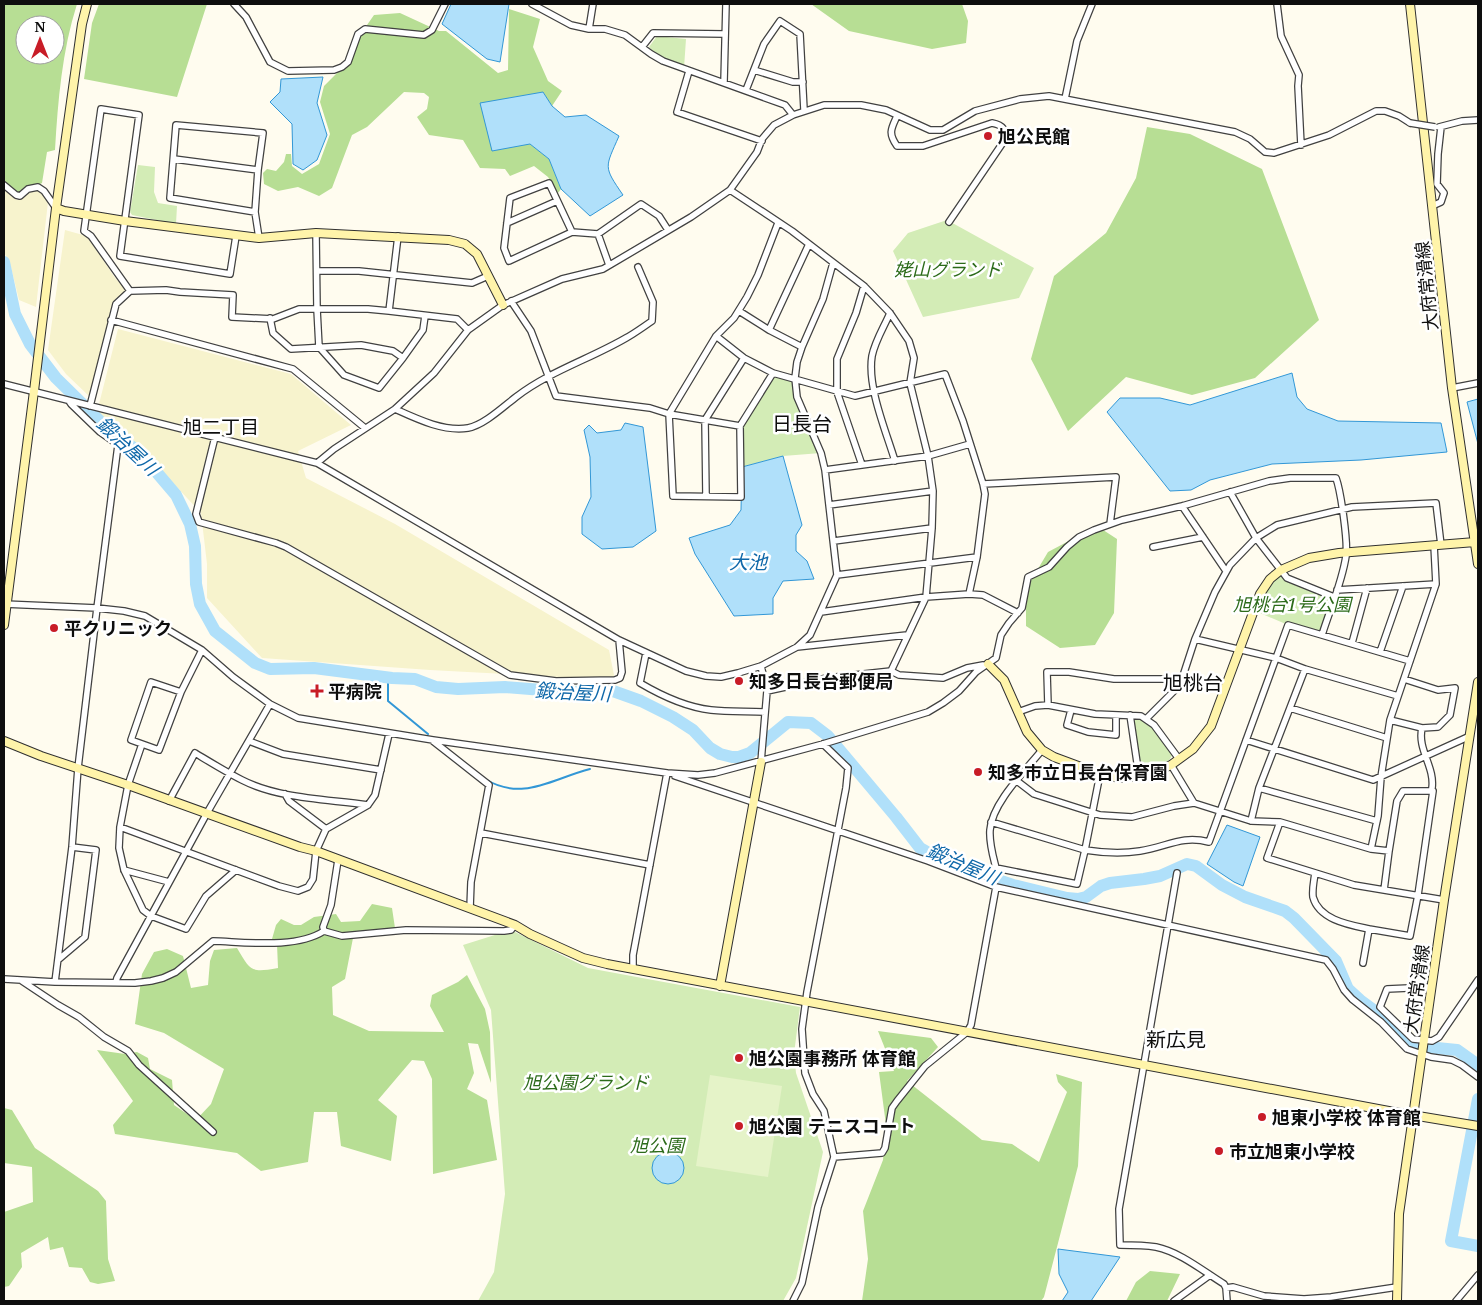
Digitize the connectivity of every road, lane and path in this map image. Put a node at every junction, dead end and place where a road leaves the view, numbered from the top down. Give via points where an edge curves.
1 (87, 4) edge
2 (234, 4) edge
3 (445, 4) edge
4 (532, 4) edge
5 (593, 4) edge
6 (726, 4) edge
7 (1092, 4) edge
8 (1277, 4) edge
9 (1410, 4) edge
10 (589, 29) junction
11 (724, 34) junction
12 (642, 47) junction
13 (754, 70) junction
14 (690, 71) junction
15 (724, 82) junction
16 (802, 82) junction
17 (746, 90) junction
18 (1065, 99) junction
19 (804, 110) junction
20 (793, 115) junction
21 (897, 116) junction
22 (1478, 120) edge
23 (1438, 127) junction
24 (762, 141) junction
25 (1301, 145) junction
26 (174, 159) junction
27 (258, 170) junction
28 (4, 185) edge
29 (730, 190) junction
30 (557, 201) junction
31 (1432, 206) junction
32 (56, 208) junction
33 (255, 212) junction
34 (87, 215) junction
35 (125, 220) junction
36 (949, 222) dead end
37 (507, 223) junction
38 (778, 223) junction
39 (668, 230) junction
40 (572, 232) junction
41 (316, 233) junction
42 (598, 234) junction
43 (236, 236) junction
44 (398, 236) junction
45 (259, 238) junction
46 (809, 244) junction
47 (833, 263) junction
48 (610, 265) junction
49 (638, 267) dead end
50 (317, 270) junction
51 (394, 274) junction
52 (488, 276) junction
53 (864, 286) junction
54 (130, 291) junction
55 (511, 301) junction
56 (503, 305) junction
57 (317, 309) junction
58 (389, 311) junction
59 (739, 311) junction
60 (890, 313) junction
61 (425, 316) junction
62 (270, 318) junction
63 (111, 320) junction
64 (468, 330) junction
65 (769, 330) junction
66 (716, 336) junction
67 (318, 347) junction
68 (802, 348) junction
69 (403, 358) junction
70 (744, 358) junction
71 (773, 372) junction
72 (548, 376) junction
73 (795, 378) junction
74 (4, 384) edge
75 (910, 384) junction
76 (1478, 384) edge
77 (1452, 388) junction
78 (34, 392) junction
79 (837, 392) junction
80 (875, 393) junction
81 (71, 401) junction
82 (90, 406) junction
83 (395, 409) junction
84 (669, 414) junction
85 (706, 420) junction
86 (740, 426) junction
87 (365, 428) junction
88 (216, 437) junction
89 (970, 444) junction
90 (118, 445) junction
91 (126, 452) dead end
92 (928, 456) junction
93 (894, 461) junction
94 (317, 463) junction
95 (862, 465) junction
96 (825, 470) junction
97 (983, 484) junction
98 (933, 491) junction
99 (1230, 492) junction
100 (706, 496) junction
101 (829, 505) junction
102 (1182, 506) junction
103 (1342, 509) junction
104 (1110, 524) junction
105 (932, 528) junction
106 (1203, 537) junction
107 (1256, 538) junction
108 (834, 541) junction
109 (1475, 542) junction
110 (1438, 545) junction
111 (1153, 547) dead end
112 (1346, 553) junction
113 (978, 558) junction
114 (928, 563) junction
115 (1478, 564) edge
116 (1281, 570) junction
117 (1226, 571) junction
118 (837, 574) junction
119 (1436, 584) junction
120 (1402, 586) junction
121 (1367, 588) junction
122 (969, 594) junction
123 (1336, 594) junction
124 (926, 597) junction
125 (5, 604) edge
126 (97, 608) junction
127 (821, 612) junction
128 (1018, 613) junction
129 (4, 625) edge
130 (1322, 635) junction
131 (907, 636) junction
132 (1195, 639) junction
133 (619, 640) junction
134 (1352, 643) junction
135 (797, 647) junction
136 (202, 650) junction
137 (1238, 650) junction
138 (1380, 652) junction
139 (646, 654) junction
140 (1276, 658) junction
141 (1410, 662) junction
142 (988, 664) junction
143 (761, 666) junction
144 (1305, 669) junction
145 (891, 670) junction
146 (1182, 679) junction
147 (1404, 679) junction
148 (1478, 682) edge
149 (767, 691) junction
150 (181, 692) junction
151 (1398, 696) junction
152 (270, 704) junction
153 (1048, 705) junction
154 (1290, 708) junction
155 (1072, 710) junction
156 (765, 712) junction
157 (1018, 712) junction
158 (1116, 715) junction
159 (1130, 715) junction
160 (1146, 718) junction
161 (1390, 720) junction
162 (1422, 728) junction
163 (389, 734) junction
164 (1470, 736) junction
165 (1387, 738) junction
166 (433, 740) junction
167 (1246, 740) junction
168 (4, 741) edge
169 (249, 741) junction
170 (142, 744) junction
171 (823, 744) junction
172 (1042, 750) junction
173 (1275, 750) junction
174 (1425, 755) junction
175 (1178, 759) junction
176 (761, 762) junction
177 (1171, 765) junction
178 (78, 768) junction
179 (380, 770) junction
180 (230, 773) junction
181 (667, 773) junction
182 (1100, 774) junction
183 (1139, 776) junction
184 (1381, 777) junction
185 (1017, 781) junction
186 (128, 785) junction
187 (1259, 788) junction
188 (1432, 788) dead end
189 (285, 794) junction
190 (169, 801) junction
191 (1194, 802) junction
192 (754, 803) junction
193 (368, 805) junction
194 (1220, 810) junction
195 (206, 813) junction
196 (1092, 813) junction
197 (1251, 821) junction
198 (1377, 821) junction
199 (991, 822) junction
200 (1280, 822) junction
201 (120, 827) junction
202 (326, 829) junction
203 (837, 832) junction
204 (481, 833) junction
205 (72, 847) junction
206 (1370, 849) junction
207 (1085, 850) junction
208 (186, 851) junction
209 (316, 851) junction
210 (1389, 851) junction
211 (338, 860) junction
212 (650, 865) junction
213 (124, 870) junction
214 (236, 870) junction
215 (1177, 873) dead end
216 (1315, 873) junction
217 (170, 882) junction
218 (996, 887) junction
219 (1384, 890) junction
220 (1418, 895) junction
221 (1444, 900) junction
222 (470, 908) junction
223 (151, 916) junction
224 (515, 925) junction
225 (1169, 925) junction
226 (1369, 930) junction
227 (324, 931) junction
228 (58, 960) junction
229 (1364, 963) dead end
230 (633, 970) junction
231 (4, 979) edge
232 (1478, 980) edge
233 (22, 981) junction
234 (55, 982) junction
235 (116, 982) junction
236 (720, 986) junction
237 (1431, 987) junction
238 (806, 1002) junction
239 (967, 1032) junction
240 (1423, 1047) junction
241 (1144, 1064) junction
242 (1478, 1077) edge
243 (1414, 1115) junction
244 (1478, 1126) edge
245 (213, 1132) dead end
246 (834, 1156) junction
247 (1478, 1274) edge
248 (1210, 1275) junction
249 (1397, 1287) junction
250 (1226, 1288) junction
251 (1330, 1299) edge
252 (793, 1301) edge
253 (1174, 1301) edge
254 (1227, 1301) edge
255 (1397, 1301) edge
256 (1456, 1301) edge

1 - 32 street
2 - 3 street via 246,17 270,62 288,71 342,67 348,62 358,34 365,29 424,35 432,30
4 - 10 street via 571,25
5 - 10 street
6 - 11 street
7 - 18 street via 1077,41
8 - 25 street via 1281,36 1299,75
9 - 31 street, 大府常滑線
10 - 12 street via 616,31
11 - 12 street via 653,33
11 - 15 street
12 - 14 street via 656,58
13 - 16 street
13 - 16 street via 764,44 780,21 800,34
13 - 17 street
14 - 15 street
14 - 24 street via 677,112
15 - 17 street
16 - 19 street
17 - 20 street via 785,104
18 - 21 street via 1049,96 1020,99 975,112 943,130 930,130
18 - 25 street via 1235,132 1265,152 1274,153
19 - 20 street
19 - 21 street via 824,105 861,105 886,110
20 - 24 street via 774,125
21 - 36 street via 891,129 897,146 924,146 992,123 1000,124 1004,129 1004,141
22 - 23 street
23 - 25 street, bridge via 1376,111
23 - 31 street via 1437,184 1444,193 1441,202
24 - 29 street via 758,152
26 - 27 street
26 - 27 street via 176,125 263,133
26 - 33 street via 170,198
27 - 33 street
28 - 32 street via 20,196 28,189 38,187
29 - 38 street
29 - 39 street
30 - 37 street
30 - 37 street via 548,183 510,198
30 - 40 street
31 - 77 street, 大府常滑線
32 - 34 street
32 - 78 street
33 - 45 street
34 - 35 street
34 - 35 street via 101,109 138,115
34 - 54 street via 84,232 91,236
35 - 43 street
35 - 43 street via 120,256 230,274
37 - 40 street via 504,248 509,261
38 - 46 street
38 - 59 street via 758,275
39 - 42 street via 659,216 641,204
39 - 48 street
40 - 42 street
41 - 44 street
41 - 45 street
41 - 50 street
42 - 48 street
43 - 45 street
44 - 51 street
44 - 52 street via 465,244 477,254
46 - 47 street
46 - 65 street
47 - 53 street
47 - 68 street via 823,299
48 - 55 street via 562,279
49 - 72 street via 653,302 652,321
50 - 51 street
50 - 57 street
51 - 52 street via 472,283
51 - 58 street
52 - 56 street
53 - 60 street
53 - 79 street via 837,359
54 - 62 street via 233,295 232,317
54 - 63 street via 116,304
55 - 56 street
55 - 72 street via 532,331
56 - 64 street
57 - 58 street
57 - 62 street via 299,309
57 - 67 street
58 - 61 street
59 - 65 street
59 - 66 street
60 - 75 street via 909,341 914,358
60 - 80 street via 873,354 871,372
61 - 64 street via 457,319
61 - 69 street via 423,330
62 - 67 street via 273,333 291,349
63 - 82 street
63 - 87 street via 293,369
64 - 83 street via 434,373
65 - 68 street
66 - 70 street
66 - 84 street
67 - 69 street via 361,345 393,351
67 - 69 street via 344,375 379,388
68 - 73 street
70 - 71 street
70 - 85 street
71 - 73 street
71 - 86 street
72 - 83 street via 489,418 469,428 447,428
72 - 84 street via 556,396 650,408
73 - 79 street
73 - 96 street via 797,397
74 - 78 street
75 - 80 street
75 - 89 street via 945,374
75 - 92 street
76 - 77 street
77 - 109 street, 大府常滑線
78 - 81 street
78 - 125 street
79 - 80 street via 855,396
79 - 95 street
80 - 93 street
81 - 82 street
81 - 90 street via 70,404
82 - 88 street
83 - 87 street
84 - 85 street
84 - 100 street via 673,496
85 - 86 street
85 - 100 street
86 - 100 street via 741,497
87 - 94 street
88 - 94 street
88 - 133 street via 196,514 199,522 286,547 510,675 556,681 615,680 622,672
89 - 92 street
89 - 97 street
90 - 91 street
90 - 126 street
92 - 93 street
92 - 98 street
93 - 95 street
94 - 133 street
95 - 96 street
96 - 101 street
97 - 104 street via 1116,477
97 - 113 street
98 - 101 street
98 - 105 street
99 - 102 street
99 - 103 street via 1290,478 1336,478
99 - 107 street
101 - 108 street
102 - 104 street
102 - 106 street
103 - 107 street via 1277,525
103 - 110 street via 1436,503
103 - 112 street
104 - 128 street via 1079,537 1049,568 1028,578
105 - 108 street
105 - 114 street
106 - 111 street
106 - 117 street
107 - 116 street
107 - 117 street
108 - 118 street
109 - 110 street
109 - 115 street, 大府常滑線
110 - 112 street
110 - 119 street
112 - 116 street via 1309,558
112 - 123 street
113 - 114 street
113 - 122 street
114 - 118 street
114 - 124 street
116 - 123 street via 1287,578
116 - 137 street via 1260,594
117 - 132 street
118 - 127 street
119 - 120 street
119 - 141 street
120 - 121 street
120 - 138 street
121 - 123 street
121 - 134 street
122 - 124 street
122 - 128 street via 982,595
123 - 130 street
124 - 127 street
124 - 131 street
125 - 126 street
125 - 129 street
126 - 136 street via 145,616
126 - 178 street
127 - 135 street via 810,635
128 - 142 street via 1001,635 996,658
130 - 134 street
130 - 140 street via 1288,625
131 - 135 street
131 - 145 street
132 - 137 street
132 - 146 street
133 - 139 street
134 - 138 street
135 - 143 street
136 - 150 street
136 - 152 street
137 - 140 street
137 - 175 street via 1211,726 1193,749
138 - 141 street
139 - 143 street via 706,676 722,677
139 - 156 street via 640,683 659,694 710,710
140 - 144 street
140 - 167 street
141 - 147 street
142 - 145 street via 943,678 899,675
142 - 157 street via 1004,680
142 - 171 street via 943,704 928,712
143 - 149 street
144 - 151 street
144 - 154 street
145 - 149 street via 827,678
146 - 153 street via 1114,679 1047,672
146 - 160 street via 1180,685
147 - 151 street
147 - 162 street via 1438,690 1455,688 1450,715 1438,727
148 - 164 street, 大府常滑線
149 - 156 street
150 - 170 street via 159,750
150 - 170 street via 151,682 131,740
151 - 161 street
152 - 163 street via 298,718
152 - 169 street
153 - 155 street
153 - 157 street
154 - 165 street
154 - 173 street
155 - 158 street
155 - 158 street via 1068,725 1116,736
156 - 176 street
157 - 172 street via 1027,732
158 - 159 street
159 - 160 street
159 - 183 street
160 - 175 street
161 - 162 street
161 - 165 street
162 - 174 street via 1420,738
163 - 166 street
163 - 179 street
164 - 174 street
164 - 221 street, 大府常滑線
165 - 184 street
166 - 181 street
166 - 204 street via 489,785
167 - 173 street
167 - 194 street
168 - 178 street
169 - 179 street via 283,754
169 - 180 street
170 - 186 street
171 - 176 street
171 - 203 street via 848,768
172 - 182 street
172 - 185 street
173 - 184 street via 1373,780
173 - 187 street
174 - 184 street
174 - 188 street via 1434,778
175 - 177 street
176 - 181 street via 698,775
176 - 192 street
177 - 183 street
177 - 191 street
178 - 186 street
178 - 205 street
179 - 193 street via 375,795
180 - 189 street via 243,781
180 - 190 street via 195,753
180 - 195 street
181 - 192 street
181 - 212 street
182 - 183 street via 1120,778
182 - 196 street
184 - 198 street
185 - 196 street via 1034,794
185 - 199 street via 1000,802
186 - 190 street
186 - 201 street
187 - 197 street
187 - 198 street
189 - 193 street
189 - 202 street via 289,801
190 - 195 street
191 - 194 street
191 - 196 street via 1132,817
192 - 203 street
192 - 236 street
193 - 202 street
194 - 197 street
194 - 207 street via 1209,842 1188,839 1122,853
195 - 208 street
195 - 209 street
196 - 207 street
197 - 200 street
198 - 206 street
199 - 207 street
199 - 207 street via 991,846 996,868 1077,884
200 - 206 street
200 - 216 street via 1267,858
201 - 208 street
201 - 213 street via 119,848
202 - 209 street
203 - 218 street
203 - 238 street
204 - 212 street
204 - 222 street via 471,882
205 - 228 street
205 - 228 street via 96,850 85,937
206 - 210 street
208 - 214 street
208 - 217 street
209 - 211 street
209 - 214 street via 313,879 308,887 298,891
210 - 219 street
210 - 220 street via 1397,801 1403,791 1433,791
211 - 222 street
211 - 227 street via 331,905 322,927
212 - 230 street via 633,954
213 - 217 street
213 - 223 street via 143,910
214 - 223 street via 206,896 186,928
215 - 225 street
216 - 219 street
216 - 226 street via 1314,899 1324,913
217 - 223 street
218 - 225 street
218 - 239 street via 971,1025
219 - 220 street
220 - 221 street
220 - 226 street via 1410,936
221 - 237 street, 大府常滑線
222 - 224 street
223 - 235 street
224 - 227 street via 504,931 406,930 342,936
224 - 230 street via 583,958
225 - 240 street via 1326,960 1352,999 1407,1048
225 - 241 street
226 - 229 street
227 - 235 street via 310,938 292,941 213,941 190,962 163,978 134,983
228 - 234 street
230 - 236 street
231 - 233 street
232 - 240 street via 1439,1037
233 - 234 street
233 - 245 street via 128,1051 139,1065
234 - 235 street
236 - 238 street
237 - 240 street, 大府常滑線
237 - 240 street via 1387,989 1380,1007
238 - 239 street
238 - 246 street via 802,1029 805,1073 824,1111
239 - 241 street
239 - 246 street via 926,1066 892,1108 886,1148 882,1153
240 - 242 street via 1431,1057 1462,1064
240 - 243 street, 大府常滑線
241 - 243 street
241 - 248 street via 1119,1209 1120,1245 1157,1247 1172,1252
243 - 244 street
243 - 249 street, 大府常滑線 via 1399,1214
246 - 252 street via 818,1208 802,1283
247 - 256 street
248 - 250 street
248 - 253 street
249 - 251 street
249 - 255 street, 大府常滑線
250 - 251 street via 1264,1296
250 - 254 street

